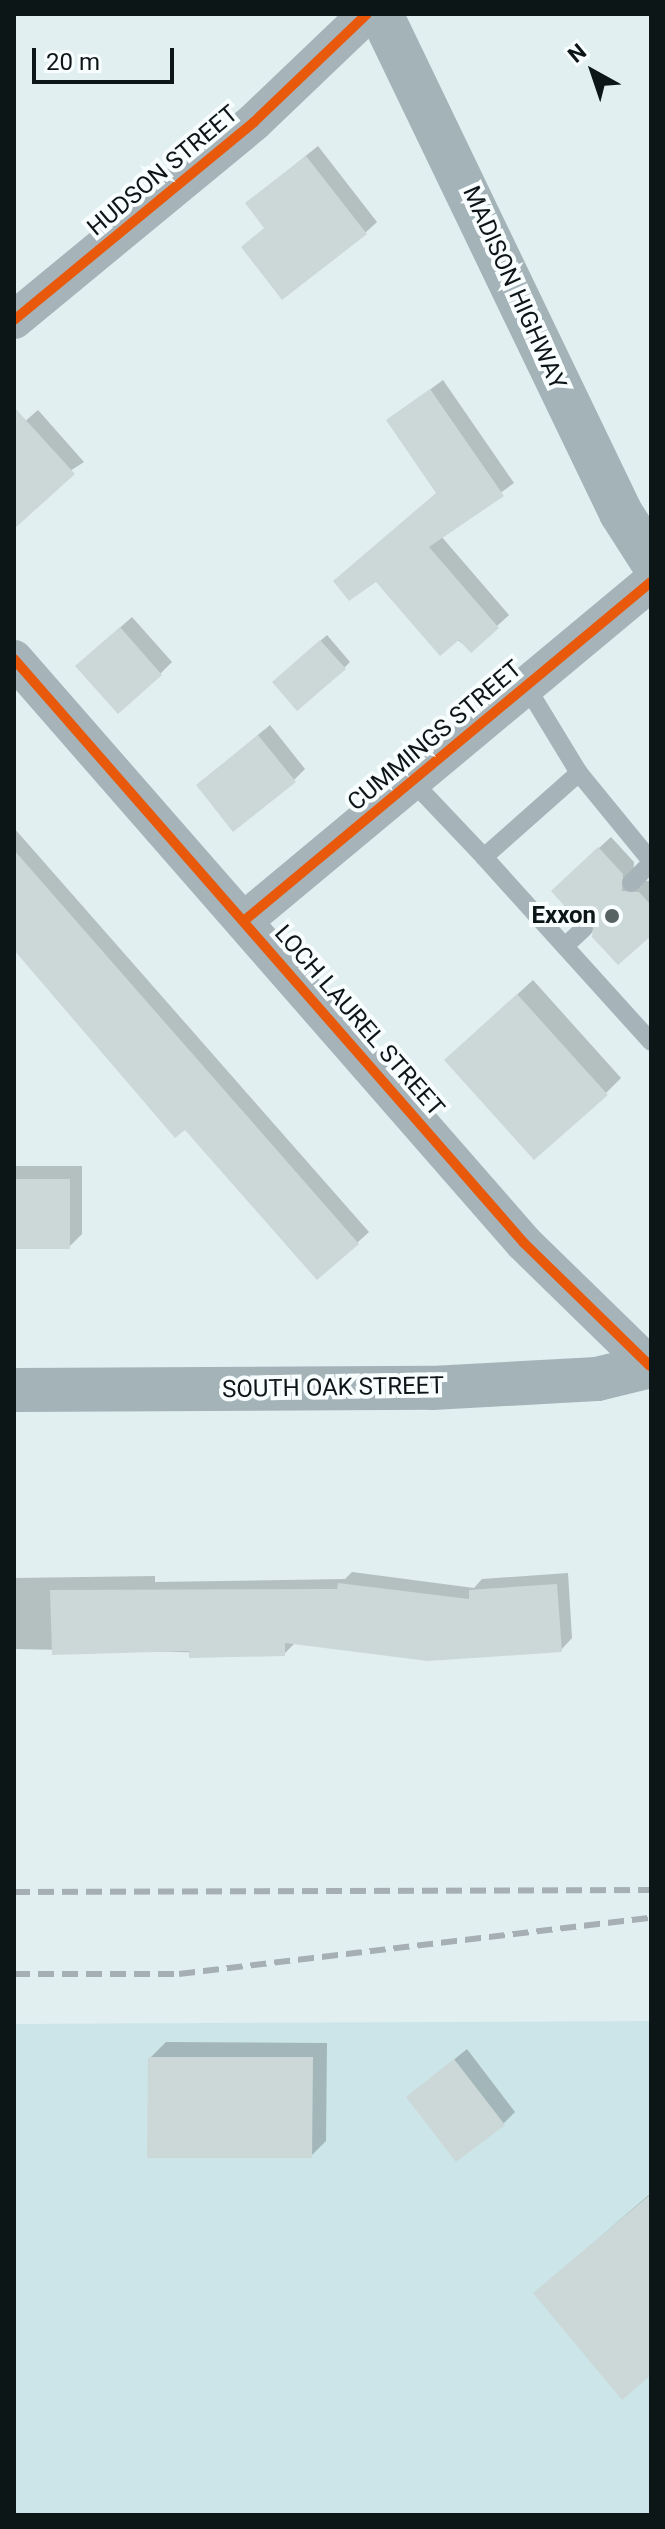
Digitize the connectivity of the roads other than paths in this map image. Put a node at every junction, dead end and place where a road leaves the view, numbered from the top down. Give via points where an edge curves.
1 (367, 14) edge
2 (381, 14) edge
3 (14, 320) edge
4 (651, 560) edge
5 (651, 582) edge
6 (14, 659) edge
7 (526, 686) junction
8 (579, 773) junction
9 (412, 781) junction
10 (484, 857) junction
11 (651, 862) edge
12 (631, 883) dead end
13 (245, 920) junction
14 (584, 928) dead end
15 (565, 946) junction
16 (651, 1042) edge
17 (650, 1366) edge
18 (14, 1390) edge

1 - 3 street, HUDSON STREET via 254,122
2 - 4 main road, MADISON HIGHWAY via 614,499
5 - 7 street, CUMMINGS STREET
6 - 13 street, LOCH LAUREL STREET
7 - 8 lane
7 - 9 street, CUMMINGS STREET
8 - 10 lane
8 - 11 lane
9 - 10 lane
9 - 13 street, CUMMINGS STREET
10 - 15 lane
11 - 12 lane
13 - 17 street, LOCH LAUREL STREET via 524,1243
14 - 15 lane
15 - 16 lane
17 - 18 main road, SOUTH OAK STREET via 597,1379 432,1388

